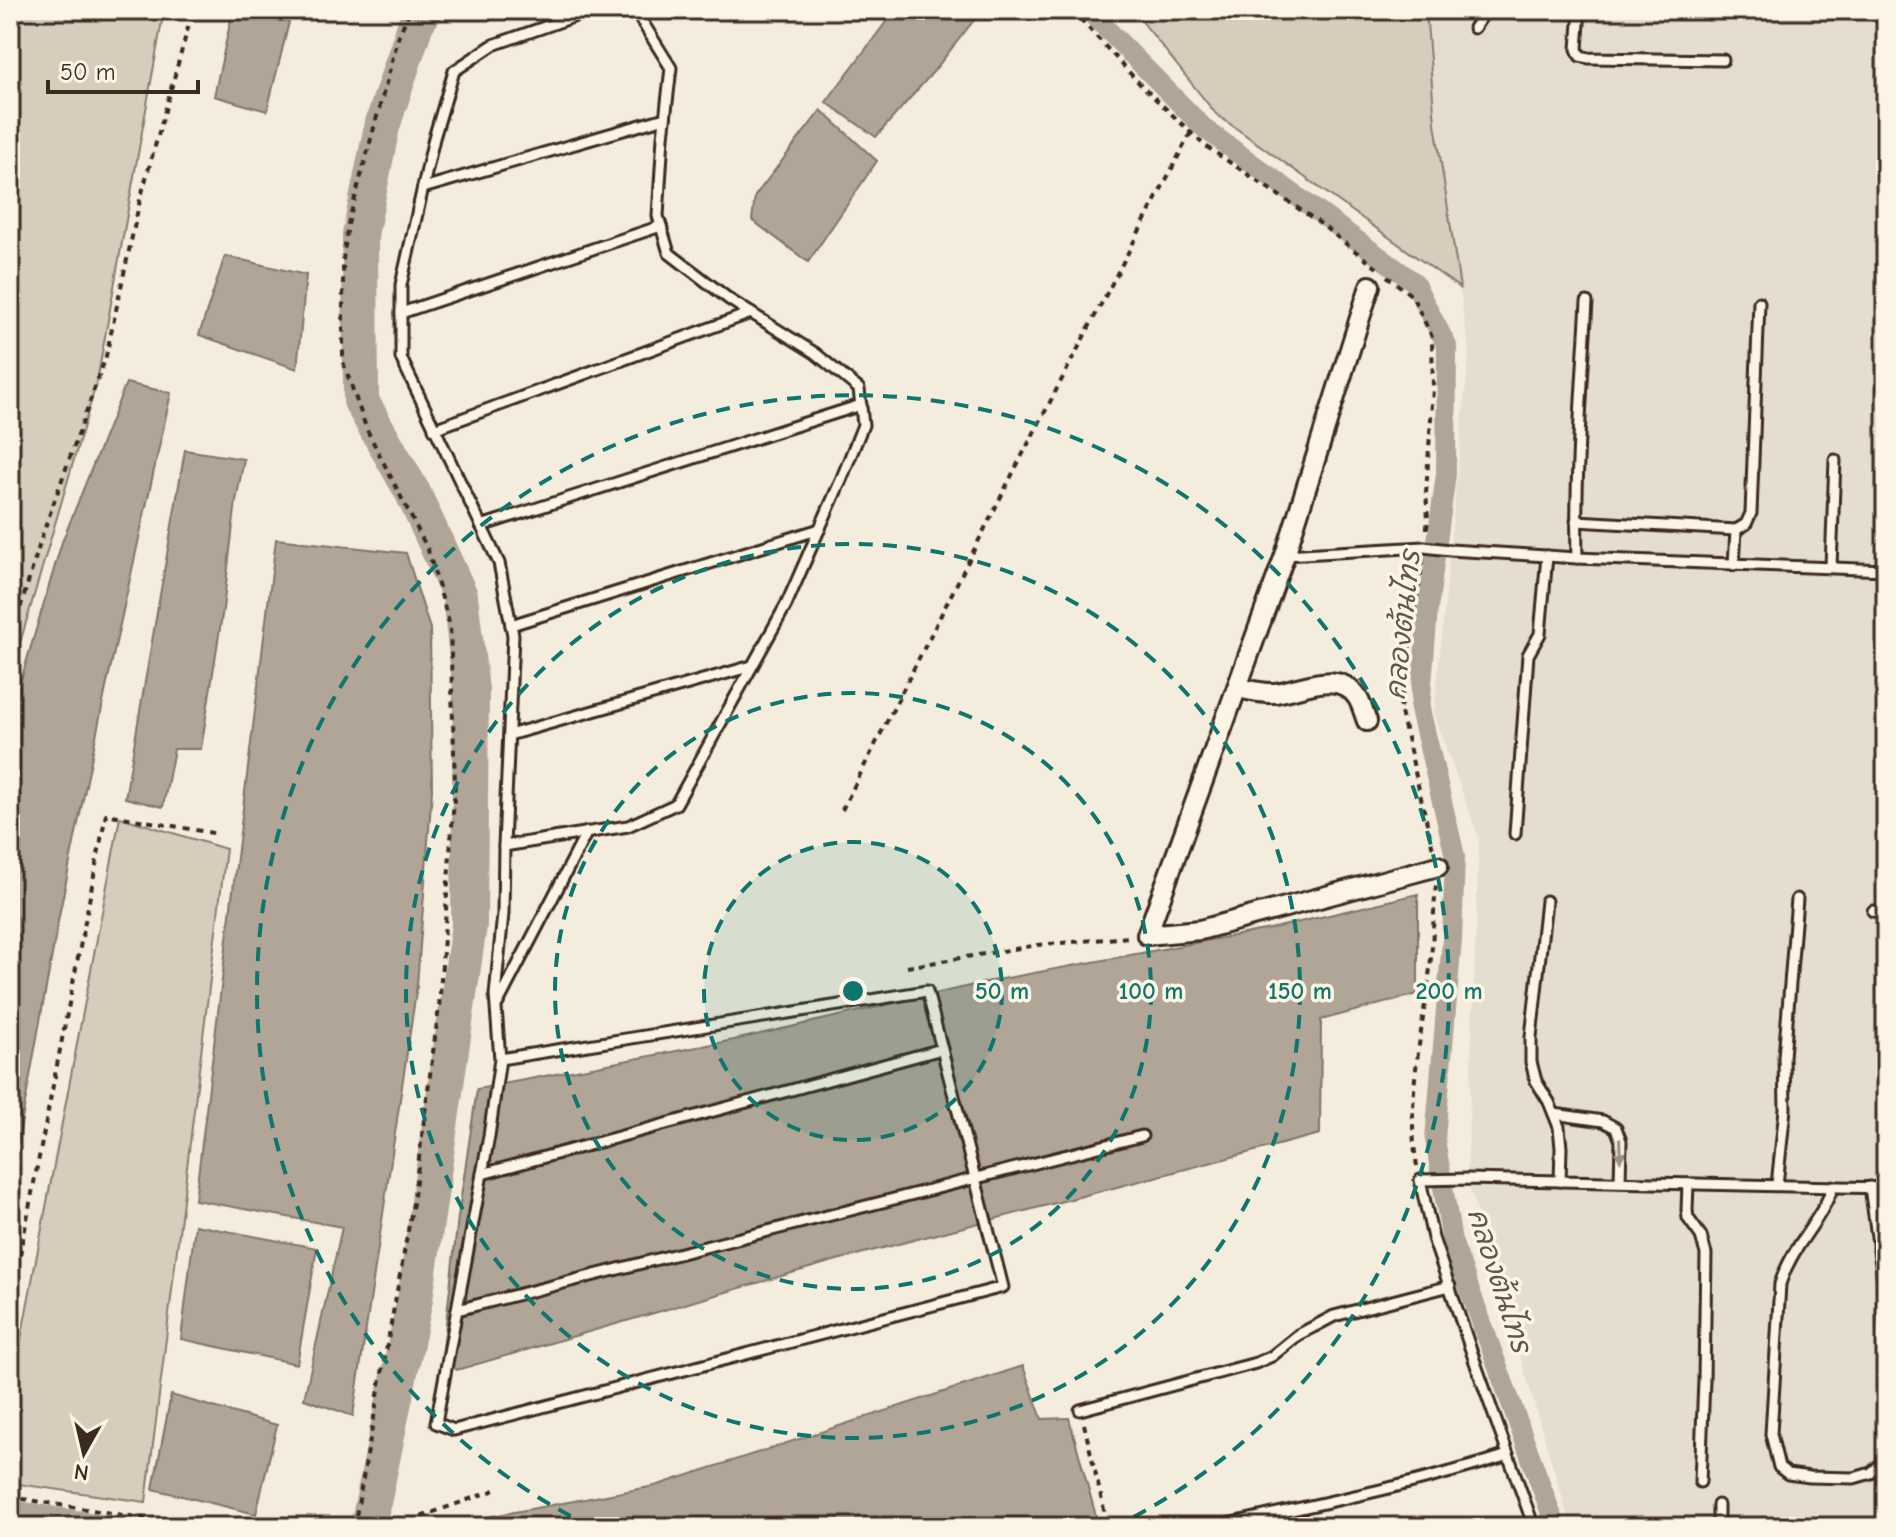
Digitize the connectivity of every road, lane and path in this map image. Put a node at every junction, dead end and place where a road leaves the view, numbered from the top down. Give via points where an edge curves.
1 (193, 10) edge
2 (410, 10) edge
3 (593, 10) edge
4 (639, 10) edge
5 (1486, 10) edge
6 (1580, 10) edge
7 (1474, 28) dead end
8 (1723, 60) dead end
9 (665, 118) junction
10 (1191, 132) dead end
11 (423, 188) junction
12 (661, 226) junction
13 (1370, 286) dead end
14 (1587, 302) dead end
15 (1759, 302) dead end
16 (401, 313) junction
17 (751, 313) junction
18 (861, 405) junction
19 (434, 429) junction
20 (1835, 460) dead end
21 (1576, 521) junction
22 (481, 526) junction
23 (820, 529) junction
24 (1736, 530) junction
25 (1285, 555) junction
26 (1547, 556) junction
27 (1577, 558) junction
28 (1734, 565) junction
29 (1831, 567) junction
30 (1886, 570) edge
31 (511, 625) junction
32 (10, 642) edge
33 (752, 666) junction
34 (1237, 688) junction
35 (1367, 721) dead end
36 (509, 735) junction
37 (842, 810) dead end
38 (587, 832) junction
39 (218, 834) dead end
40 (1515, 834) dead end
41 (504, 846) junction
42 (1438, 866) joint
43 (1797, 899) dead end
44 (1546, 901) dead end
45 (1873, 911) dead end
46 (1886, 913) edge
47 (1147, 935) junction
48 (907, 967) dead end
49 (496, 1006) junction
50 (942, 1049) junction
51 (500, 1059) junction
52 (1554, 1114) junction
53 (1142, 1136) dead end
54 (482, 1174) junction
55 (975, 1178) junction
56 (1420, 1180) junction
57 (1560, 1181) junction
58 (1620, 1182) junction
59 (1688, 1184) junction
60 (1777, 1185) junction
61 (1833, 1186) junction
62 (1870, 1187) junction
63 (1886, 1188) edge
64 (1450, 1286) junction
65 (457, 1310) junction
66 (10, 1314) edge
67 (1886, 1333) edge
68 (1080, 1410) joint
69 (1886, 1419) edge
70 (1508, 1455) junction
71 (1700, 1482) dead end
72 (498, 1489) dead end
73 (10, 1497) edge
74 (1718, 1505) dead end
75 (199, 1527) edge
76 (354, 1527) edge
77 (401, 1527) edge
78 (1108, 1527) edge
79 (1213, 1527) edge
80 (1534, 1527) edge
81 (1718, 1527) edge

1 - 32 path via 140,200 106,356
2 - 76 path via 348,224 343,362 367,430 428,550 450,626 455,784 439,1007 415,1188
3 - 11 lane via 493,45 454,71
4 - 9 lane via 671,68
5 - 7 lane
6 - 8 lane via 1580,56
9 - 11 lane
9 - 12 lane
10 - 37 path
11 - 16 lane via 401,285
12 - 16 lane
12 - 17 lane via 669,253
13 - 25 street
14 - 21 lane
15 - 24 lane via 1751,513
16 - 19 lane via 401,358
17 - 18 lane via 815,353 859,389
17 - 19 lane
18 - 22 lane
18 - 23 lane via 863,425
19 - 22 lane
20 - 29 lane
21 - 24 lane
21 - 27 lane
22 - 31 lane via 499,563
23 - 31 lane
23 - 33 lane
24 - 28 lane
25 - 26 lane via 1429,547
25 - 34 street
26 - 27 lane
26 - 40 lane via 1540,634 1528,655
27 - 28 lane
28 - 29 lane
29 - 30 lane
31 - 36 lane
33 - 36 lane
33 - 38 lane via 676,804 628,826
34 - 35 street via 1273,693 1334,682 1357,697
34 - 47 street
36 - 41 lane
38 - 41 lane
38 - 49 lane
39 - 66 path via 106,814
41 - 49 lane
42 - 47 street via 1200,930
42 - 56 path via 1415,1071 1413,1142
43 - 60 lane
44 - 52 lane via 1531,1062
45 - 46 lane
47 - 48 path via 1038,945
49 - 51 lane
50 - 51 lane via 927,991
50 - 54 lane
50 - 55 lane
51 - 54 lane
52 - 57 lane
52 -> 58 lane via 1616,1128 1621,1141
53 - 55 lane
54 - 65 lane
55 - 65 lane
55 - 65 lane via 1003,1287 454,1430 436,1423
56 - 57 lane
56 - 64 lane
57 - 58 lane
58 - 59 lane
59 - 60 lane
59 - 71 lane via 1688,1218 1706,1254
60 - 61 lane
61 - 62 lane
61 - 69 lane via 1780,1284 1771,1434 1779,1467 1810,1477 1871,1473 1882,1463 1886,1449
62 - 63 lane
62 - 67 lane
64 - 68 lane via 1334,1316 1256,1363
64 - 70 lane
68 - 78 path
70 - 79 lane via 1432,1478
70 - 80 lane
72 - 77 path
73 - 75 path
74 - 81 lane

